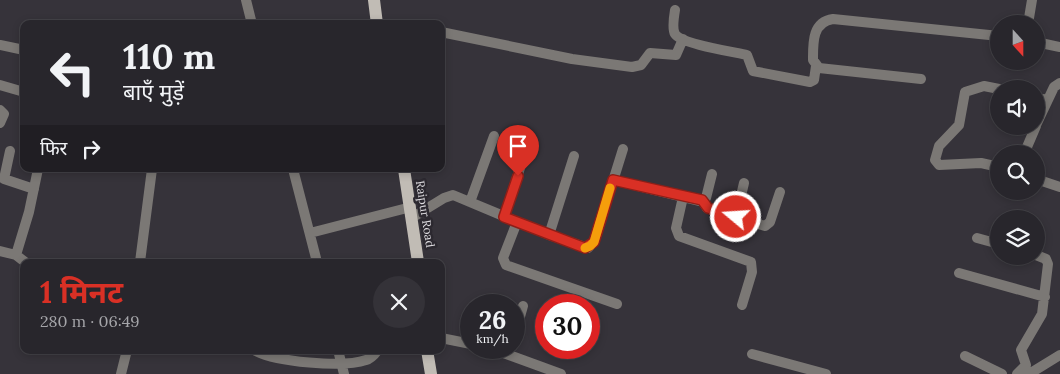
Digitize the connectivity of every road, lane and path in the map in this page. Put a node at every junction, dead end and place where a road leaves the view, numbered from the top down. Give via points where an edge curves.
1 (246, 0) edge
2 (374, 0) edge
3 (1032, 0) edge
4 (675, 10) dead end
5 (1030, 15) edge
6 (251, 20) edge
7 (376, 20) edge
8 (445, 33) edge
9 (990, 35) edge
10 (684, 39) junction
11 (1045, 44) edge
12 (0, 45) edge
13 (1060, 47) edge
14 (20, 49) edge
15 (816, 66) junction
16 (921, 79) dead end
17 (1060, 83) edge
18 (0, 85) edge
19 (990, 87) edge
20 (20, 91) edge
21 (1045, 100) edge
22 (1048, 100) junction
23 (1045, 106) edge
24 (0, 110) edge
25 (0, 123) edge
26 (494, 136) dead end
27 (623, 149) dead end
28 (10, 151) dead end
29 (574, 156) dead end
30 (990, 164) edge
31 (521, 165) dead end
32 (37, 172) edge
33 (152, 172) edge
34 (294, 172) edge
35 (405, 172) edge
36 (712, 174) dead end
37 (613, 180) junction
38 (744, 183) dead end
39 (1045, 183) edge
40 (1060, 187) edge
41 (34, 189) junction
42 (780, 192) dead end
43 (683, 198) junction
44 (702, 200) junction
45 (470, 202) junction
46 (412, 212) junction
47 (504, 217) junction
48 (736, 217) junction
49 (517, 222) junction
50 (310, 233) junction
51 (549, 236) junction
52 (977, 238) dead end
53 (990, 242) edge
54 (0, 251) edge
55 (16, 255) junction
56 (21, 259) edge
57 (140, 259) edge
58 (316, 259) edge
59 (418, 259) edge
60 (1045, 259) edge
61 (960, 273) dead end
62 (1045, 297) junction
63 (617, 304) dead end
64 (742, 305) dead end
65 (445, 339) edge
66 (460, 342) edge
67 (127, 354) edge
68 (263, 354) edge
69 (339, 354) edge
70 (374, 354) edge
71 (428, 354) edge
72 (752, 354) dead end
73 (1060, 355) edge
74 (965, 356) dead end
75 (525, 358) edge
76 (343, 369) edge
77 (121, 374) edge
78 (431, 374) edge
79 (561, 374) edge
80 (826, 374) edge
81 (1002, 374) edge
82 (1017, 374) edge
83 (1029, 374) edge

1 - 6 street
2 - 7 main road
3 - 5 street
4 - 10 street via 674,32
8 - 10 street via 615,66 639,67 650,53 676,55
9 - 15 street via 828,19 814,35 813,60
10 - 15 street via 747,55 753,71 806,82 814,80
11 - 13 street
12 - 14 street
15 - 16 street
17 - 22 street via 1054,87
18 - 20 street
19 - 30 street via 965,92 959,124 939,146 934,160 939,166
21 - 22 street
22 - 23 street
24 - 25 street via 4,114
26 - 45 street
27 - 37 street
28 - 41 street via 4,179
29 - 51 street
31 - 47 street
32 - 41 street
33 - 57 street
34 - 50 street
35 - 46 main road, Raipur Road
36 - 44 street via 707,196
37 - 43 street
37 - 51 street via 592,244 585,248
38 - 48 street
39 - 40 street
41 - 55 street
42 - 48 street via 768,225 761,226
43 - 44 street
43 - 64 street via 676,228 679,236 751,262 752,272
44 - 48 street via 708,208
45 - 46 street via 448,196
45 - 47 street
46 - 50 street
46 - 59 main road, Raipur Road
47 - 49 street
49 - 51 street
49 - 63 street via 503,258 506,265
50 - 58 street
52 - 53 street
54 - 55 street
55 - 56 street
60 - 62 street via 1048,264
61 - 62 street
62 - 82 street via 1042,314 1021,350 1026,363
65 - 66 street
67 - 77 street
68 - 76 street
69 - 76 street
70 - 76 street via 368,360
71 - 78 main road
72 - 80 street
73 - 83 street
74 - 81 street
75 - 79 street

